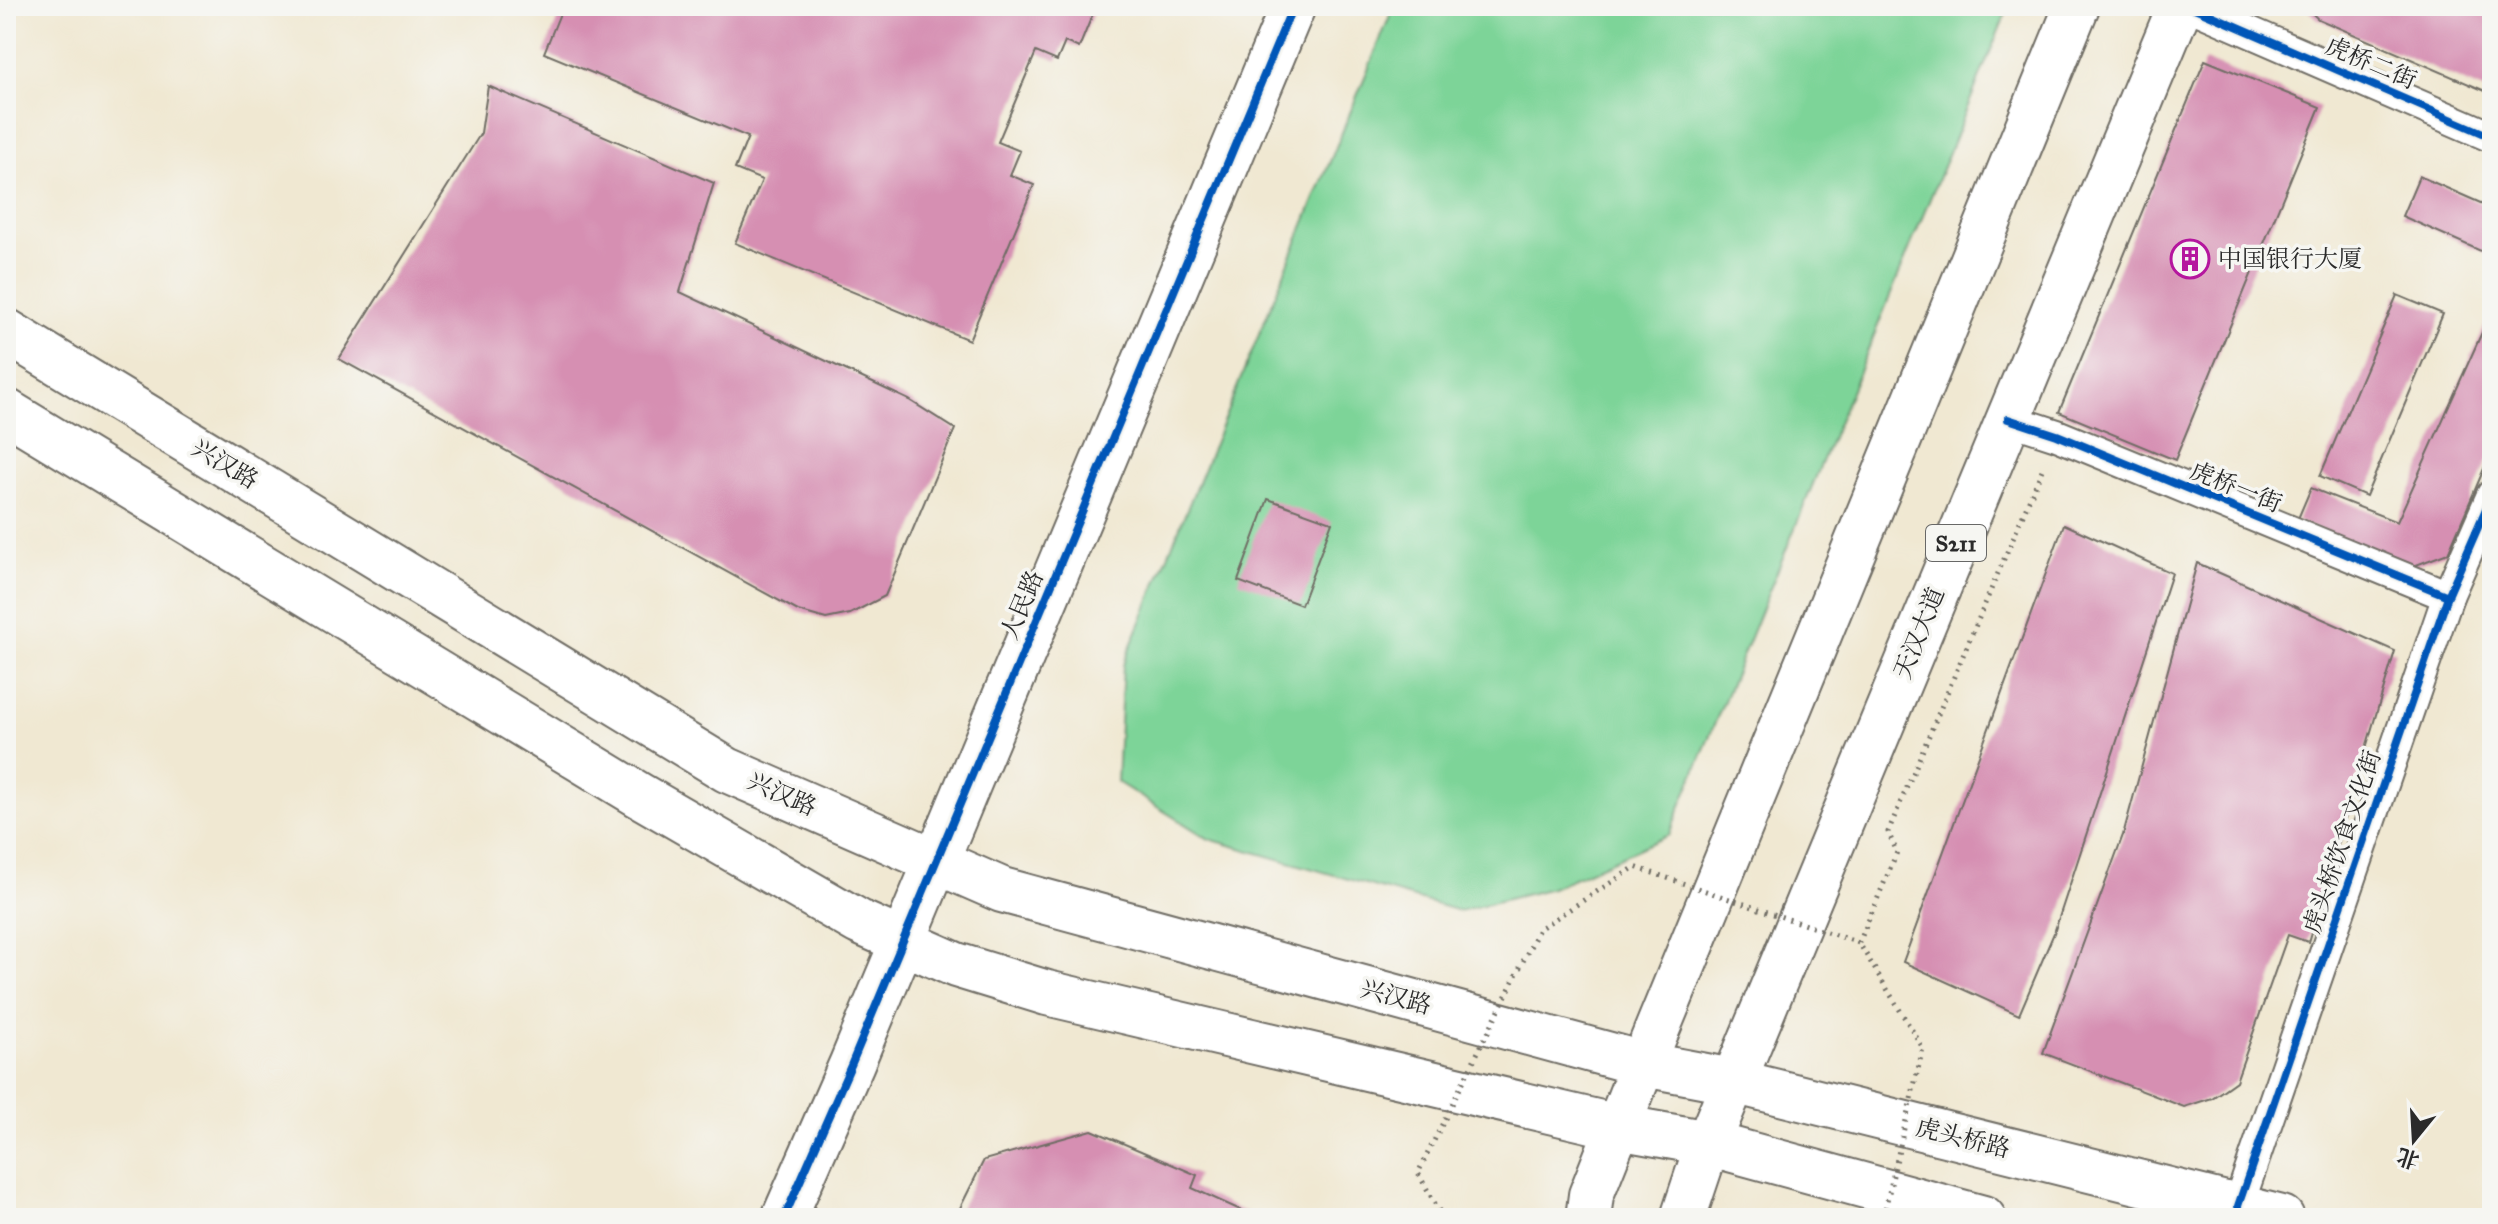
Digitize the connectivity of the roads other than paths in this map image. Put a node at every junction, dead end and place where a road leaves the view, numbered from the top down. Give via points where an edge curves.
1 (1293, 6) edge
2 (2077, 6) edge
3 (2180, 6) edge
4 (2190, 6) edge
5 (2492, 137) edge
6 (6, 331) edge
7 (6, 411) edge
8 (2008, 419) junction
9 (2492, 495) edge
10 (2448, 596) junction
11 (937, 861) junction
12 (903, 942) junction
13 (1643, 1064) junction
14 (1733, 1081) junction
15 (1618, 1127) junction
16 (1708, 1143) junction
17 (2238, 1206) junction
18 (784, 1218) edge
19 (1588, 1218) edge
20 (1683, 1218) edge
21 (1983, 1218) edge
22 (2282, 1218) edge

1 - 11 main road, 人民路
2 - 13 main road
3 - 8 main road, 天汉大道 / S211
4 - 5 street, 虎桥二街
6 - 11 main road, 兴汉路 via 727,770
7 - 12 main road via 639,795
8 - 10 street, 虎桥一街
8 - 14 main road, 天汉大道 / S211
9 - 10 street, 虎头桥饮食文化街
10 - 17 street, 虎头桥饮食文化街
11 - 12 main road, 人民路
11 - 13 main road, 兴汉路 via 1002,890
12 - 15 main road via 1047,993
12 - 18 main road, 人民路
13 - 14 main road, 虎头桥路
13 - 15 main road
14 - 16 main road, 天汉大道
14 - 17 main road, 虎头桥路
15 - 16 main road
15 - 19 main road via 1591,1195
16 - 20 main road, 天汉大道
16 - 21 main road
17 - 22 main road, 虎头桥路

